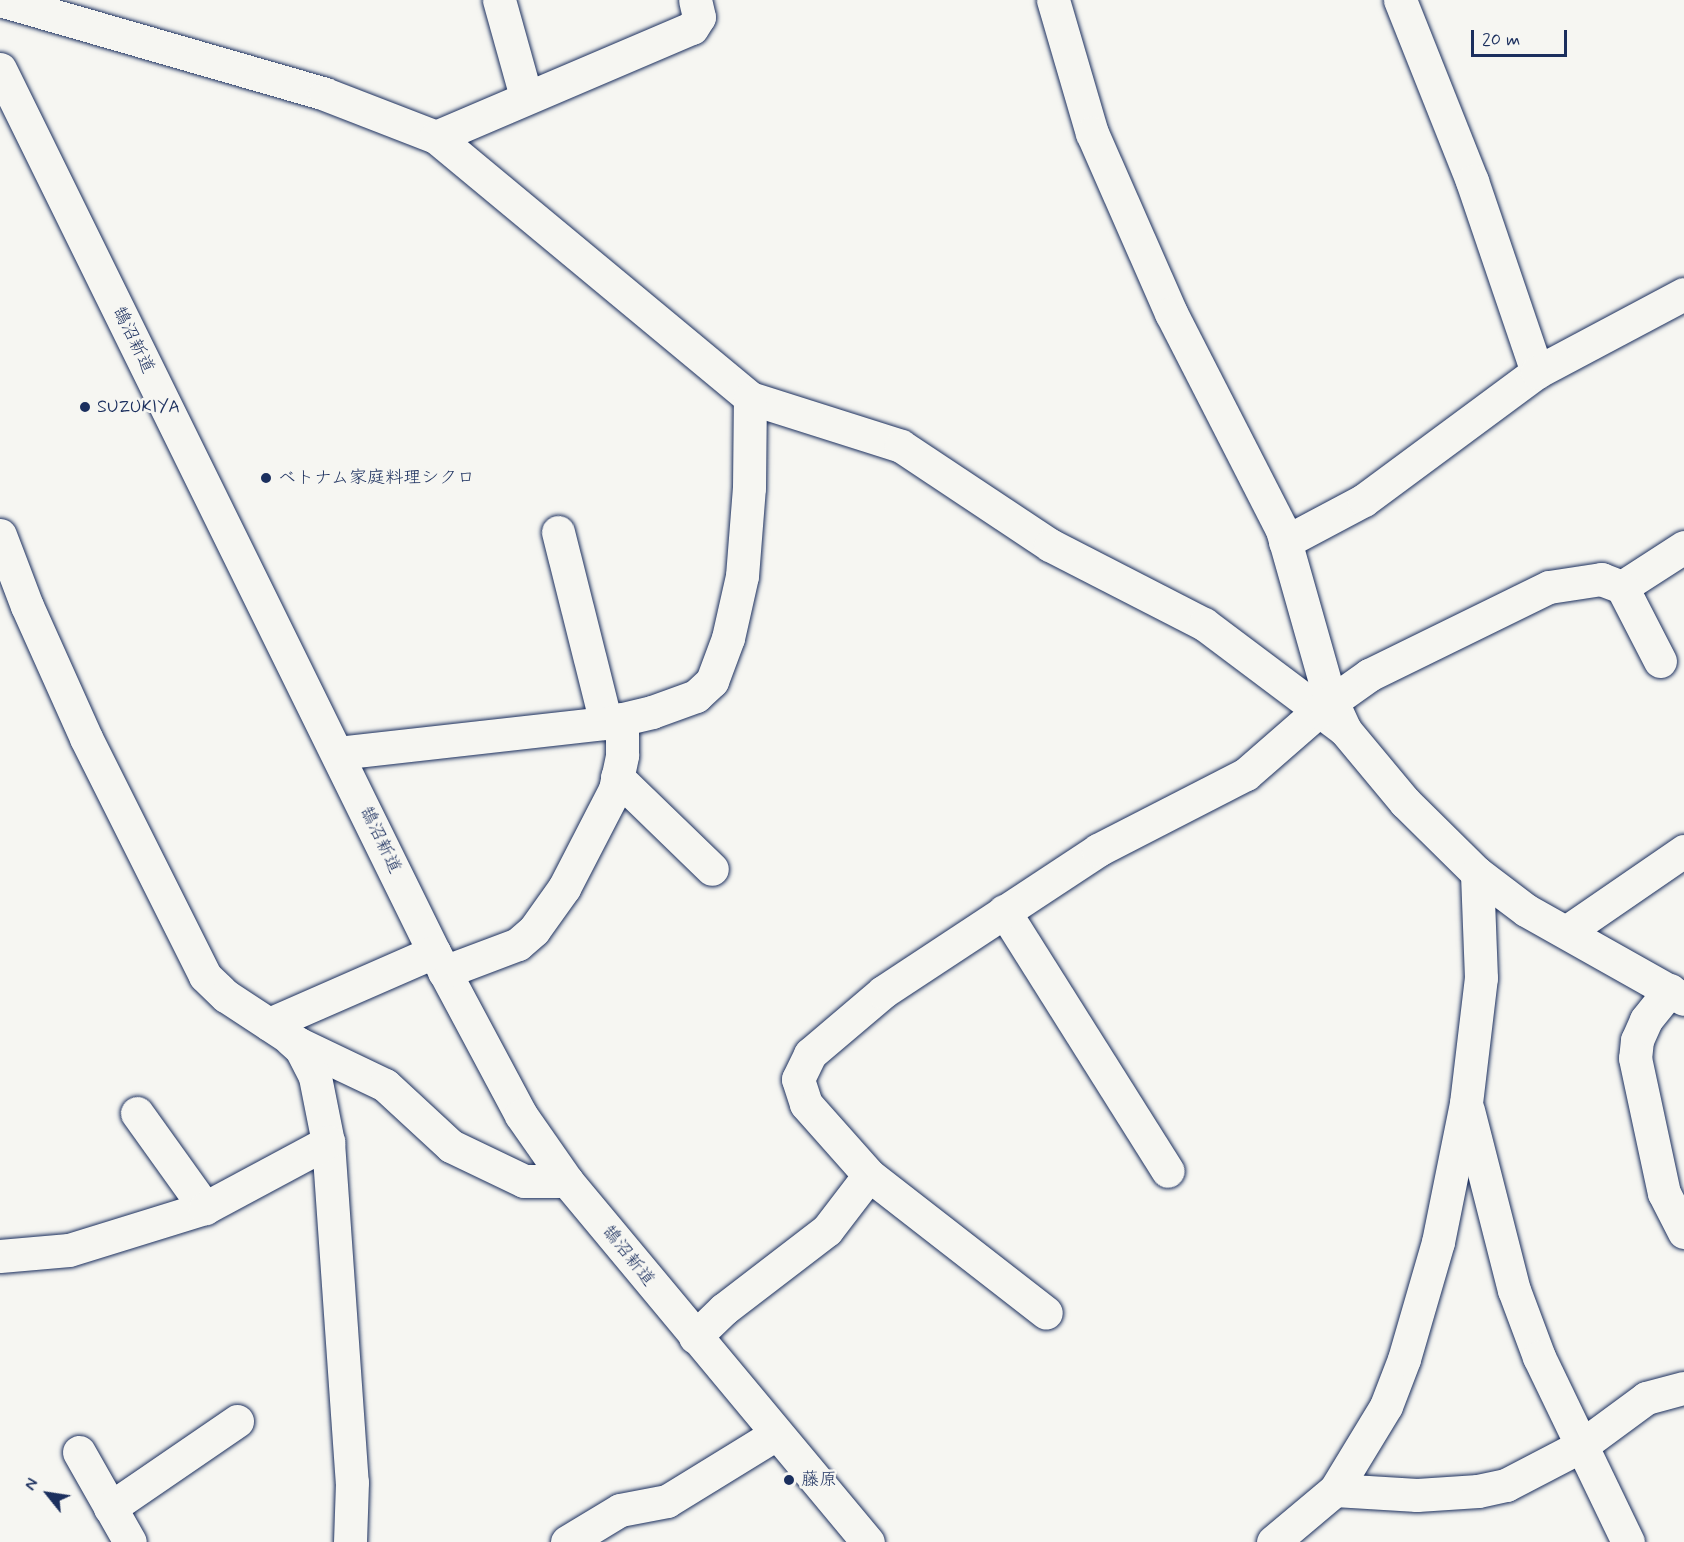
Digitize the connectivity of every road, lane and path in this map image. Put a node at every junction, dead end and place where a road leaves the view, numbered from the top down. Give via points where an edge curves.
1 (0, 0) edge
2 (499, 0) edge
3 (695, 0) edge
4 (1053, 0) edge
5 (1400, 0) edge
6 (0, 69) edge
7 (526, 98) junction
8 (436, 137) junction
9 (1684, 294) edge
10 (1538, 372) junction
11 (750, 398) junction
12 (558, 532) dead end
13 (0, 534) edge
14 (1285, 542) junction
15 (1684, 547) edge
16 (1622, 587) junction
17 (1660, 661) dead end
18 (1332, 714) junction
19 (614, 721) junction
20 (338, 753) junction
21 (617, 777) junction
22 (1684, 851) edge
23 (712, 868) dead end
24 (1477, 873) junction
25 (1004, 911) junction
26 (1566, 932) junction
27 (439, 962) junction
28 (1677, 994) edge
29 (278, 1030) junction
30 (1466, 1103) junction
31 (137, 1113) dead end
32 (328, 1142) junction
33 (1168, 1171) dead end
34 (869, 1175) junction
35 (567, 1181) junction
36 (205, 1208) junction
37 (1684, 1232) edge
38 (0, 1256) edge
39 (1046, 1313) dead end
40 (695, 1337) junction
41 (1684, 1388) edge
42 (237, 1421) dead end
43 (776, 1434) junction
44 (1581, 1446) junction
45 (79, 1452) dead end
46 (1335, 1490) junction
47 (110, 1508) junction
48 (130, 1542) edge
49 (350, 1542) edge
50 (567, 1542) edge
51 (868, 1542) edge
52 (1273, 1542) edge
53 (1628, 1542) edge

1 - 8 street via 326,94
2 - 7 street
3 - 7 street via 699,17 692,28
4 - 14 street via 1092,133 1172,314
5 - 10 street via 1472,181
6 - 20 street, 鵠沼新道
7 - 8 street
8 - 11 street
9 - 10 street
10 - 14 street via 1365,500
11 - 18 street via 901,446 1050,545 1204,624
11 - 19 street via 749,488 742,576 728,638 712,681 696,696
12 - 19 street
13 - 29 street via 27,606 86,738 205,976 226,996
14 - 18 street
15 - 16 street
16 - 17 street
16 - 18 street via 1602,579 1549,587 1369,675
18 - 24 street via 1405,802
18 - 25 street via 1246,774 1098,850
19 - 20 street
19 - 21 street
20 - 27 street, 鵠沼新道
21 - 23 street
21 - 27 street via 598,826 564,888 534,930 519,944
22 - 26 street
24 - 26 street via 1526,910
24 - 30 street via 1481,978
25 - 33 street
25 - 34 street via 883,992 802,1064 798,1079 806,1104
26 - 28 street
27 - 29 street
27 - 35 street, 鵠沼新道 via 521,1115
28 - 37 street via 1646,1020 1637,1040 1635,1058 1664,1193
29 - 32 street via 301,1049 315,1077
29 - 35 street via 385,1085 451,1146 474,1159 524,1181
30 - 44 street via 1514,1290 1539,1357
30 - 46 street via 1438,1242 1404,1359 1386,1406
31 - 36 street
32 - 36 street
32 - 49 street via 352,1482
34 - 39 street
34 - 40 street via 827,1230 724,1309
35 - 40 street, 鵠沼新道
36 - 38 street via 69,1250
40 - 43 street, 鵠沼新道
41 - 44 street via 1646,1398
42 - 47 street
43 - 50 street via 667,1501 620,1510
43 - 51 street, 鵠沼新道
44 - 46 street via 1506,1485 1478,1491 1417,1495
44 - 53 street
45 - 47 street
46 - 52 street
47 - 48 street

